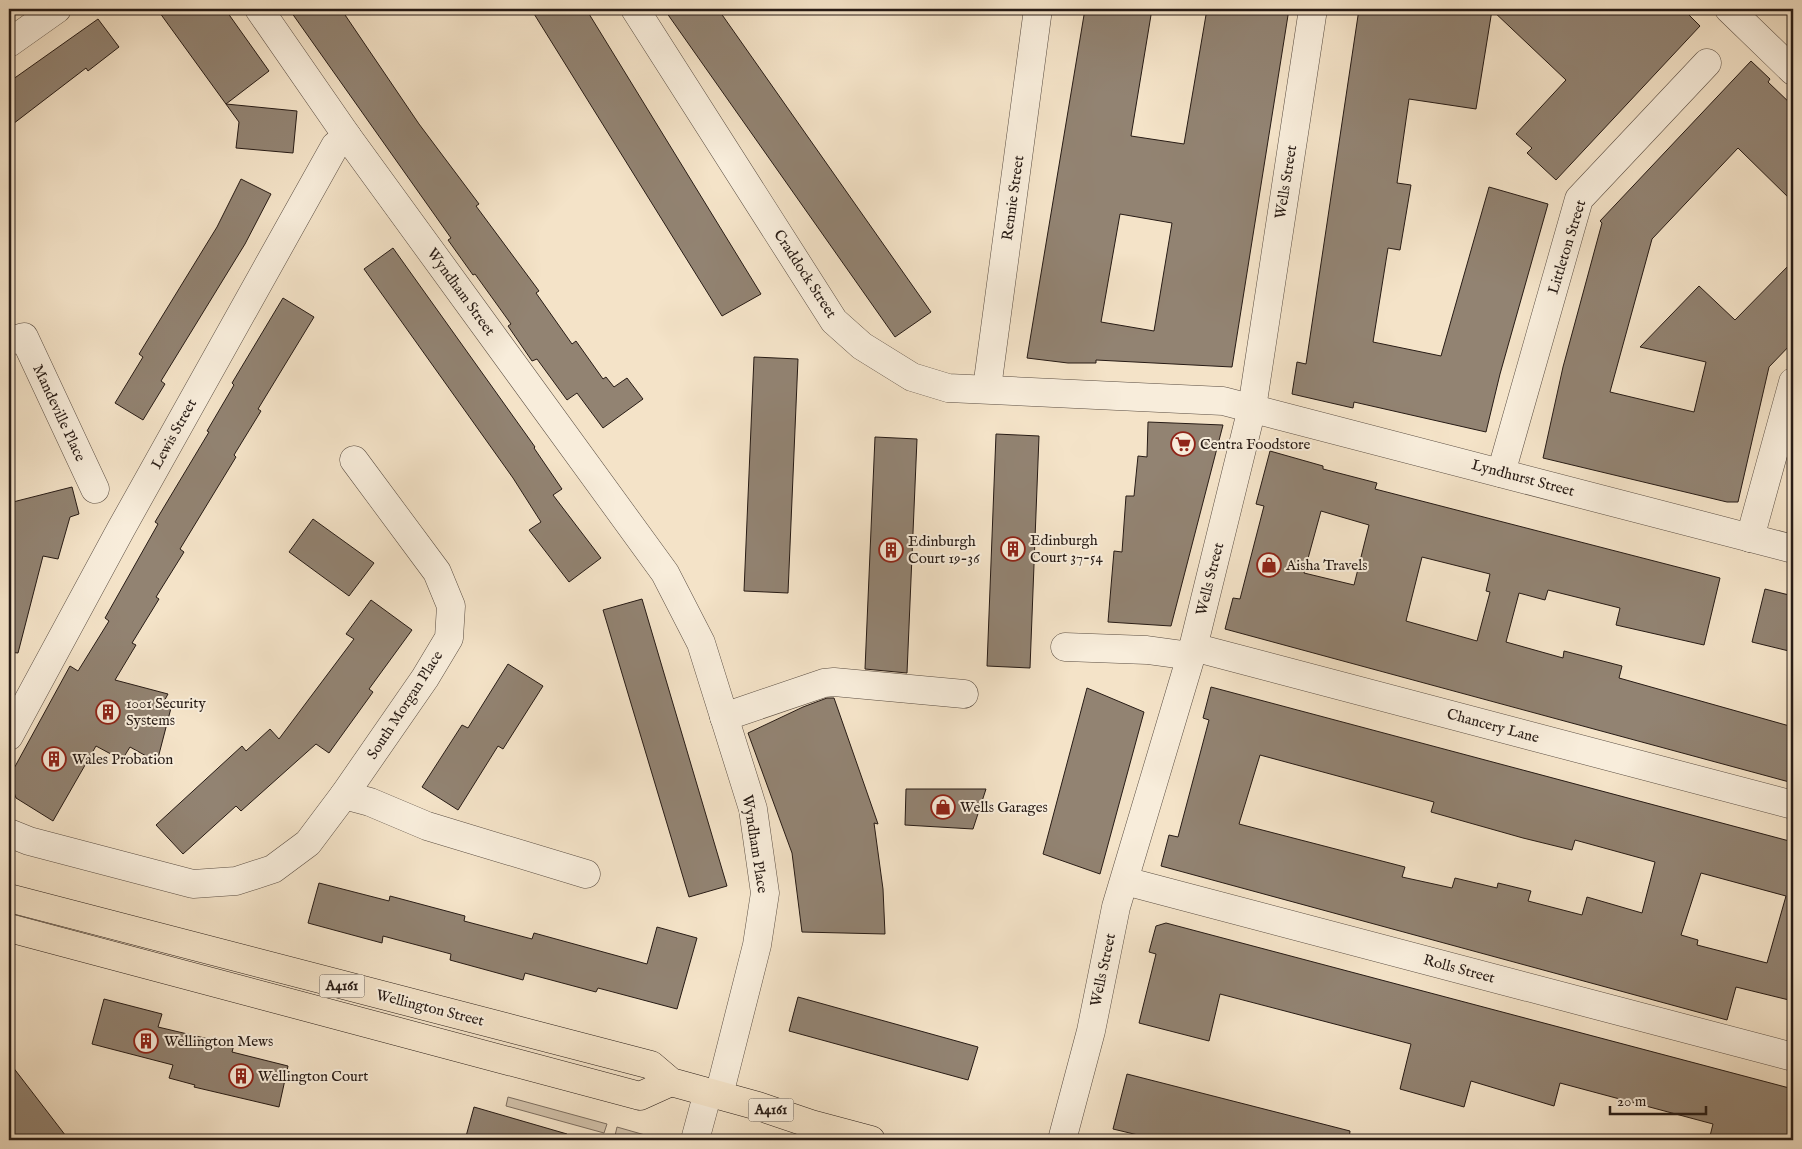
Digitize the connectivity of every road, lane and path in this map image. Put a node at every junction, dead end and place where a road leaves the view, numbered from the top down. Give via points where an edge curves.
1 (56, 9) edge
2 (259, 9) edge
3 (635, 9) edge
4 (1038, 9) edge
5 (1313, 9) edge
6 (1729, 9) edge
7 (9, 43) edge
8 (1707, 63) dead end
9 (1793, 71) edge
10 (347, 136) junction
11 (16, 339) edge
12 (1793, 382) edge
13 (987, 388) junction
14 (1252, 408) junction
15 (354, 460) dead end
16 (1501, 473) junction
17 (94, 489) dead end
18 (1750, 538) junction
19 (1793, 549) edge
20 (665, 574) joint
21 (1065, 647) dead end
22 (1192, 652) junction
23 (964, 694) dead end
24 (724, 717) junction
25 (9, 736) edge
26 (344, 795) junction
27 (1793, 805) edge
28 (9, 833) edge
29 (586, 874) dead end
30 (1125, 882) junction
31 (9, 898) edge
32 (9, 928) edge
33 (1793, 1057) edge
34 (671, 1082) junction
35 (714, 1094) junction
36 (696, 1140) edge
37 (871, 1140) edge
38 (1062, 1140) edge

1 - 7 street
2 - 10 street, Wyndham Street
3 - 13 street, Craddock Street via 834,321 862,346 912,377 948,388
4 - 13 street, Rennie Street
5 - 14 street, Wells Street
6 - 9 street
8 - 16 street, Littleton Street via 1579,198
10 - 20 street, Wyndham Street
10 - 25 street, Lewis Street via 335,146
11 - 17 street, Mandeville Place
12 - 18 street
13 - 14 street, Craddock Street via 1223,401
14 - 16 street, Lyndhurst Street
14 - 22 street, Wells Street
15 - 26 street, South Morgan Place via 437,572 451,606 449,638
16 - 18 street, Lyndhurst Street
18 - 19 street, Lyndhurst Street
20 - 24 street, Wyndham Place via 701,643
21 - 22 street, Chancery Lane
22 - 27 street, Chancery Lane
22 - 30 street, Wells Street
23 - 24 street via 824,683
24 - 35 street, Wyndham Place via 753,809 765,893 757,944
26 - 28 street, South Morgan Place via 308,843 273,869 236,881 193,884
26 - 29 street via 370,802 427,826
30 - 33 street, Rolls Street
30 - 38 street, Wells Street via 1116,907 1091,1031
31 - 34 main road, Wellington Street / A4161 via 651,1065
32 - 34 main road, Wellington Street / A4161 via 640,1096
34 - 35 main road, Wellington Street / A4161
35 - 36 street, Wyndham Place
35 - 37 main road, Wellington Street / A4161

